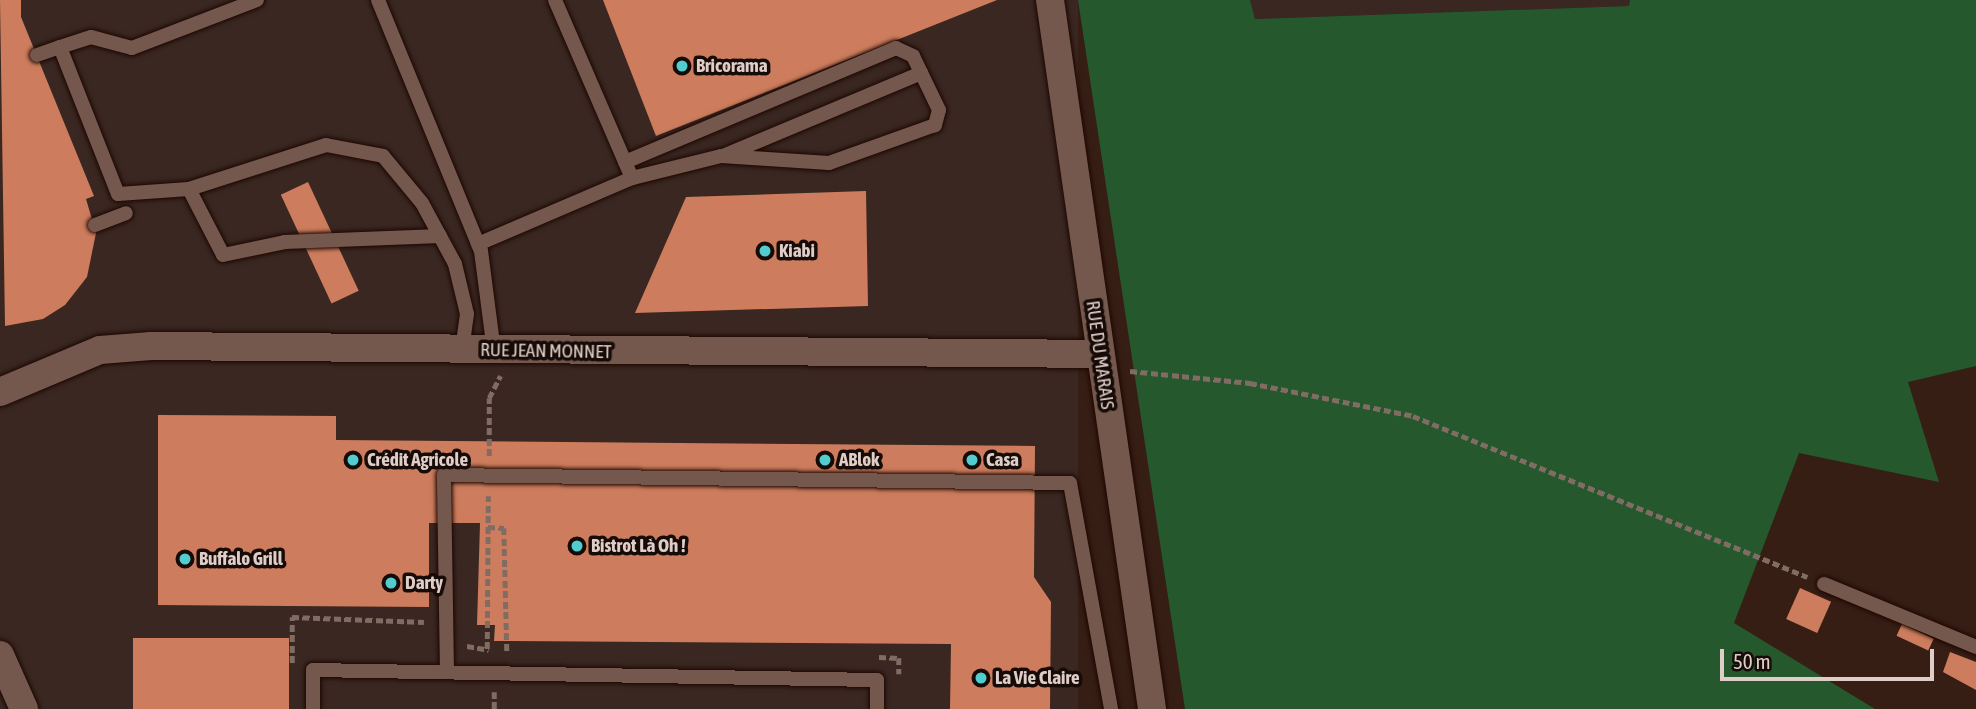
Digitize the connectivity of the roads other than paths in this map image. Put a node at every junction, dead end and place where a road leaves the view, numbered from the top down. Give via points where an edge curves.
1 (257, 0) edge
2 (378, 0) edge
3 (555, 0) edge
4 (1050, 0) edge
5 (60, 47) junction
6 (37, 55) dead end
7 (921, 73) junction
8 (721, 156) junction
9 (625, 162) junction
10 (632, 178) junction
11 (189, 190) junction
12 (126, 213) dead end
13 (95, 225) dead end
14 (440, 236) junction
15 (478, 244) junction
16 (462, 349) junction
17 (503, 351) junction
18 (1101, 361) junction
19 (0, 392) edge
20 (1824, 584) road end
21 (1976, 647) edge
22 (0, 655) edge
23 (447, 673) junction
24 (24, 709) edge
25 (313, 709) edge
26 (877, 709) edge
27 (1111, 709) edge
28 (1152, 709) edge

1 - 5 lane via 132,48 91,37
2 - 15 lane
3 - 9 lane
4 - 18 street, RUE DU MARAIS
5 - 6 lane
5 - 11 lane via 118,194
7 - 8 lane
7 - 8 lane via 939,110 934,125 829,163
7 - 9 lane via 913,56 896,48
8 - 10 lane
9 - 10 lane
10 - 15 lane
11 - 14 lane via 223,255 285,242
11 - 14 lane via 326,145 383,156
12 - 13 lane
14 - 16 lane via 455,264 467,314
15 - 17 lane
16 - 17 street, RUE JEAN MONNET
16 - 19 street, RUE JEAN MONNET via 100,350
17 - 18 street, RUE JEAN MONNET
18 - 28 street, RUE DU MARAIS
20 - 21 lane
22 - 24 street
23 - 25 lane via 313,670
23 - 26 lane via 877,680
23 - 27 lane via 444,475 1070,483

